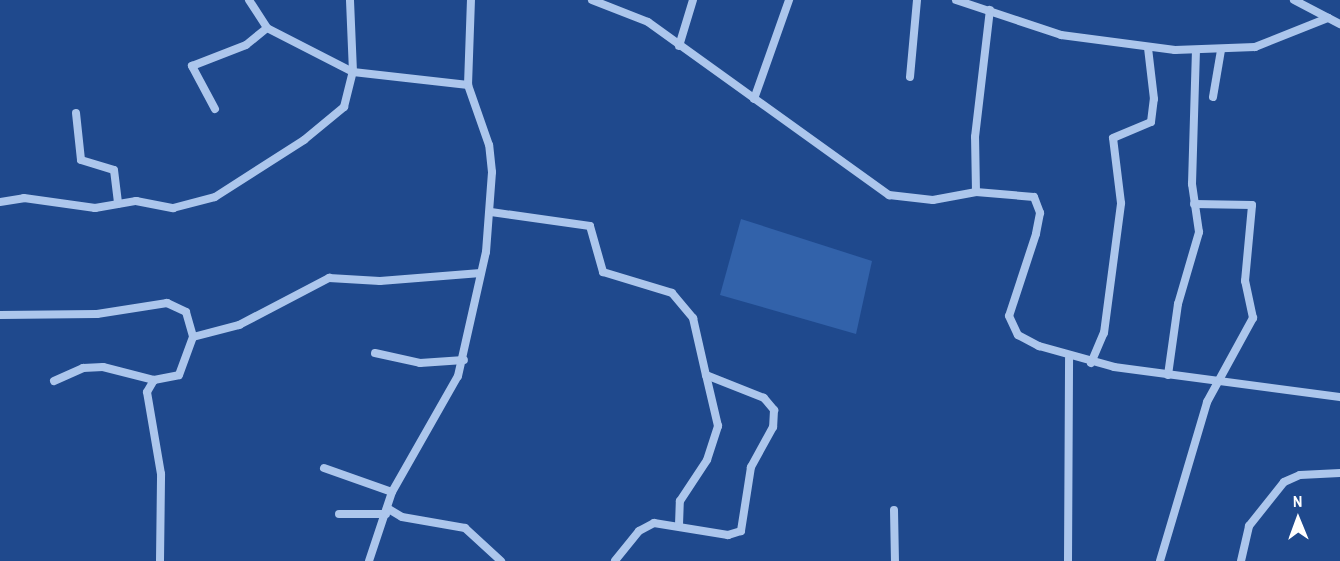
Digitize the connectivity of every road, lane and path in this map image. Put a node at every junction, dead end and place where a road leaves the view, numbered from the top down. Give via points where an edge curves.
1 (249, 0) edge
2 (350, 0) edge
3 (471, 0) edge
4 (592, 0) edge
5 (693, 0) edge
6 (789, 0) edge
7 (917, 0) edge
8 (956, 0) edge
9 (1294, 0) edge
10 (990, 10) junction
11 (1328, 18) junction
12 (1340, 24) edge
13 (267, 28) junction
14 (679, 46) junction
15 (1148, 48) junction
16 (1221, 50) junction
17 (1196, 51) junction
18 (353, 72) junction
19 (910, 77) dead end
20 (468, 85) junction
21 (1213, 97) dead end
22 (754, 99) junction
23 (215, 109) dead end
24 (76, 113) dead end
25 (976, 192) junction
26 (0, 202) edge
27 (118, 204) junction
28 (1194, 204) junction
29 (491, 212) junction
30 (482, 273) junction
31 (0, 315) edge
32 (193, 336) junction
33 (375, 353) dead end
34 (1069, 358) junction
35 (464, 360) junction
36 (1091, 363) junction
37 (706, 375) junction
38 (1168, 375) junction
39 (154, 380) junction
40 (54, 381) dead end
41 (1215, 383) junction
42 (1340, 397) edge
43 (324, 468) dead end
44 (1340, 473) edge
45 (392, 492) junction
46 (894, 510) dead end
47 (387, 511) junction
48 (339, 514) dead end
49 (680, 525) junction
50 (160, 561) edge
51 (369, 561) edge
52 (501, 561) edge
53 (615, 561) edge
54 (895, 561) edge
55 (1068, 561) edge
56 (1160, 561) edge
57 (1241, 561) edge

1 - 13 street
2 - 18 street
3 - 20 street
4 - 14 street via 648,22
5 - 14 street
6 - 22 street
7 - 19 street
8 - 10 street
9 - 11 street
10 - 15 street via 1061,36
10 - 25 street via 975,137
11 - 12 street
11 - 16 street via 1273,43
13 - 18 street
13 - 23 street via 246,45 192,66
14 - 22 street
15 - 17 street
15 - 36 street via 1154,99 1151,122 1113,138 1121,203 1104,333
16 - 17 street
16 - 21 street
17 - 28 street
18 - 20 street
18 - 27 street via 337,116 215,197 186,208
20 - 29 street via 489,145
22 - 25 street via 889,195 933,200
24 - 27 street via 81,160 114,170
25 - 34 street via 1026,194 1039,203 1036,234 1010,324 1018,335
26 - 27 street via 24,198 95,208
28 - 38 street via 1199,232 1178,304
28 - 41 street via 1241,201 1253,210 1245,281 1253,318
29 - 30 street
29 - 37 street via 590,226 603,272 659,286 684,305 697,327
30 - 32 street via 380,281 329,278 239,325
30 - 35 street
31 - 32 street via 97,314 167,303 186,312
32 - 39 street via 179,375
33 - 35 street via 427,364
34 - 36 street
34 - 55 street
35 - 45 street
36 - 38 street
37 - 49 street via 718,426 707,460 680,501
37 - 49 street via 764,398 774,410 773,428 751,467 741,531 728,535
38 - 41 street
39 - 40 street via 103,367 83,368
39 - 50 street via 147,398 161,474
41 - 42 street
41 - 56 street
43 - 45 street
44 - 57 street via 1300,475 1284,482 1249,526
45 - 47 street
46 - 54 street
47 - 48 street
47 - 51 street
47 - 52 street via 465,528
49 - 53 street via 645,526

